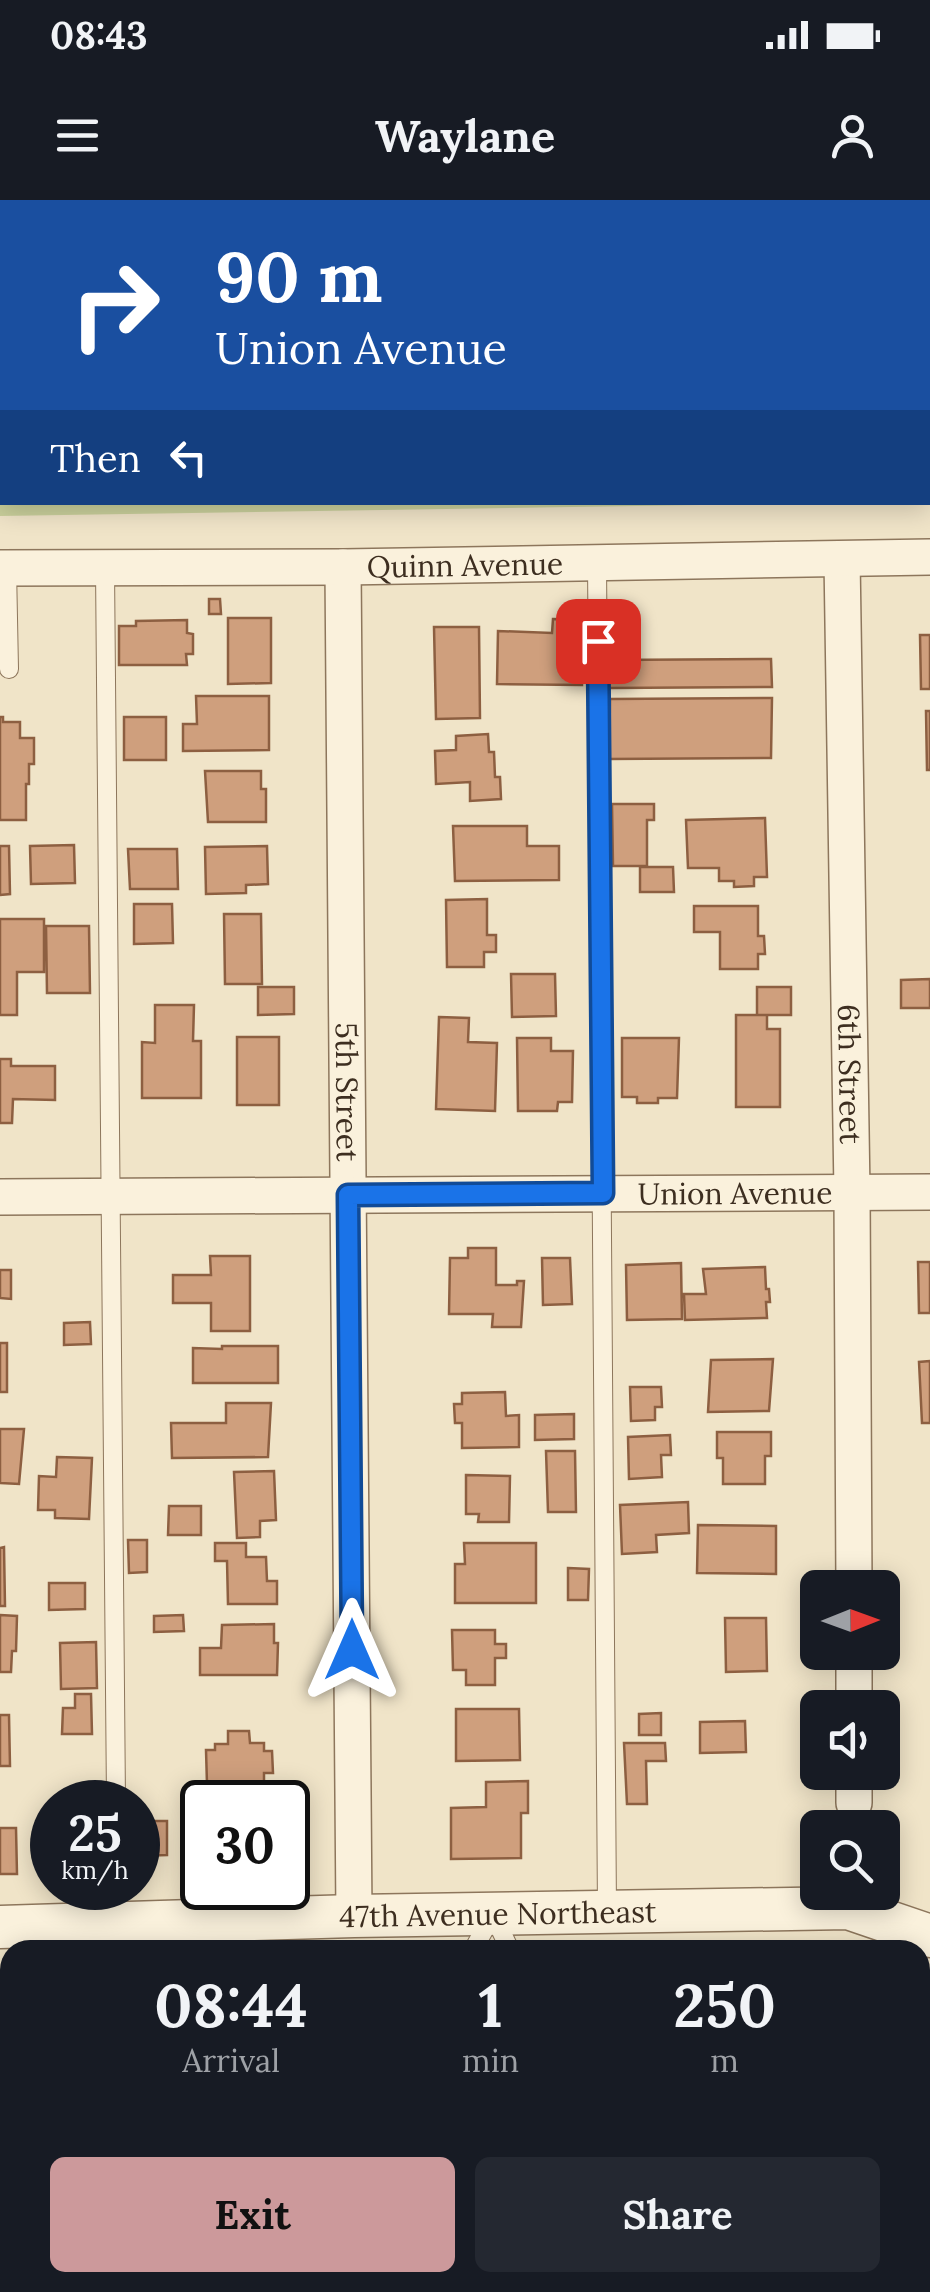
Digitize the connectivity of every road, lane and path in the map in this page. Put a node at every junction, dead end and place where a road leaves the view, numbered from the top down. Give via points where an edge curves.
1 (930, 557) edge
2 (842, 559) junction
3 (597, 562) junction
4 (343, 567) junction
5 (4, 568) edge
6 (105, 568) junction
7 (9, 669) dead end
8 (852, 1192) junction
9 (930, 1192) edge
10 (603, 1193) junction
11 (348, 1195) junction
12 (0, 1196) edge
13 (110, 1196) junction
14 (854, 1570) edge
15 (116, 1780) edge
16 (608, 1912) junction
17 (354, 1916) junction
18 (118, 1920) edge
19 (0, 1927) edge
20 (930, 1936) edge
21 (492, 1938) edge

1 - 2 street, Quinn Avenue
2 - 3 street, Quinn Avenue
2 - 8 street, 6th Street
3 - 4 street, Quinn Avenue
3 - 10 lane
4 - 6 street, Quinn Avenue
4 - 11 street, 5th Street
5 - 6 street, Quinn Avenue
5 - 7 lane
6 - 13 lane
8 - 9 street, Union Avenue
8 - 10 street, Union Avenue
8 - 14 street, 6th Street
10 - 11 street, Union Avenue
10 - 16 lane
11 - 13 street, Union Avenue
11 - 17 street, 5th Street
12 - 13 street, Union Avenue
13 - 15 lane
16 - 20 street, 47th Avenue Northeast via 848,1908
16 - 21 street, 47th Avenue Northeast
17 - 18 street, 47th Avenue Northeast
17 - 21 street, 47th Avenue Northeast
18 - 19 street, 47th Avenue Northeast

